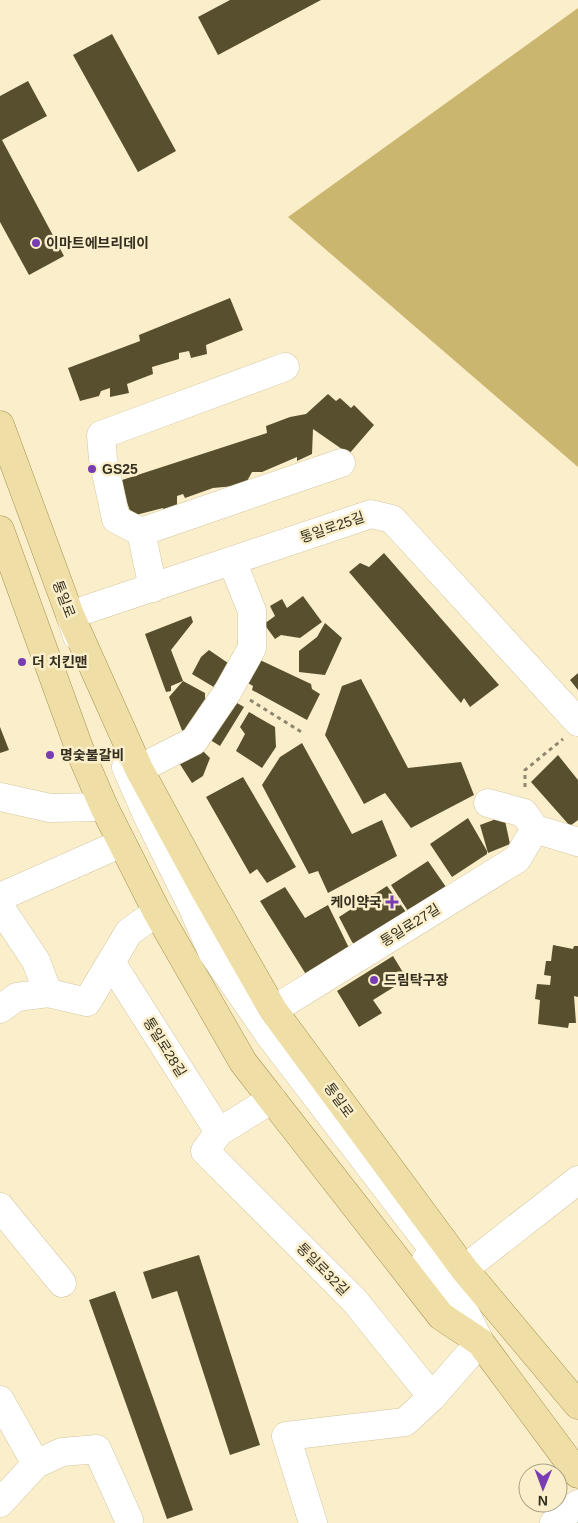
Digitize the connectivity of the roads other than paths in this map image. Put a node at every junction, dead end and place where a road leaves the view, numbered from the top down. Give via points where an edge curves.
1 (285, 367) dead end
2 (0, 425) edge
3 (341, 463) dead end
4 (0, 530) edge
5 (141, 532) junction
6 (232, 561) junction
7 (153, 588) junction
8 (70, 615) junction
9 (36, 627) junction
10 (574, 728) edge
11 (139, 769) junction
12 (0, 797) edge
13 (488, 803) dead end
14 (104, 807) junction
15 (529, 821) junction
16 (578, 842) edge
17 (122, 843) junction
18 (0, 897) edge
19 (0, 907) edge
20 (162, 919) junction
21 (111, 962) junction
22 (48, 993) junction
23 (0, 1009) edge
24 (273, 1010) junction
25 (272, 1099) junction
26 (212, 1142) junction
27 (578, 1180) edge
28 (0, 1207) edge
29 (464, 1270) junction
30 (62, 1283) dead end
31 (507, 1320) junction
32 (480, 1342) junction
33 (432, 1397) junction
34 (0, 1400) edge
35 (578, 1405) edge
36 (36, 1464) junction
37 (578, 1474) edge
38 (1, 1500) edge
39 (578, 1504) edge
40 (128, 1522) edge
41 (313, 1523) edge
42 (554, 1523) edge

1 - 5 street via 101,435 116,519
2 - 8 main road, 통일로
3 - 5 street
4 - 9 main road
5 - 7 street
6 - 7 street, 통일로25길
6 - 10 street, 통일로25길 via 371,514 392,520
6 - 11 street via 252,611 252,648 194,741
7 - 8 street, 통일로25길
8 - 9 main road
8 - 11 main road, 통일로
8 - 31 street via 119,751 212,952 270,1036 426,1240 466,1286
9 - 14 main road via 82,756
11 - 24 main road, 통일로
12 - 14 street via 50,808
13 - 15 street
14 - 17 main road
15 - 16 street
15 - 24 street, 통일로27길 via 517,859
17 - 18 street
17 - 20 main road
19 - 22 street via 36,961
20 - 21 street via 129,932
20 - 25 main road via 243,1062
20 - 32 street via 461,1304
21 - 22 street via 87,1002
21 - 26 street, 통일로28길
22 - 23 street via 17,997
24 - 29 main road, 통일로
25 - 26 street
25 - 32 main road via 441,1316
26 - 33 street, 통일로32길 via 354,1300
27 - 29 street
28 - 30 street
29 - 31 main road, 통일로
31 - 32 main road
31 - 35 main road, 통일로
32 - 33 street
32 - 37 main road
33 - 41 street via 405,1422 286,1436
34 - 36 street
36 - 38 street
36 - 40 street via 62,1452 97,1449
39 - 42 street

